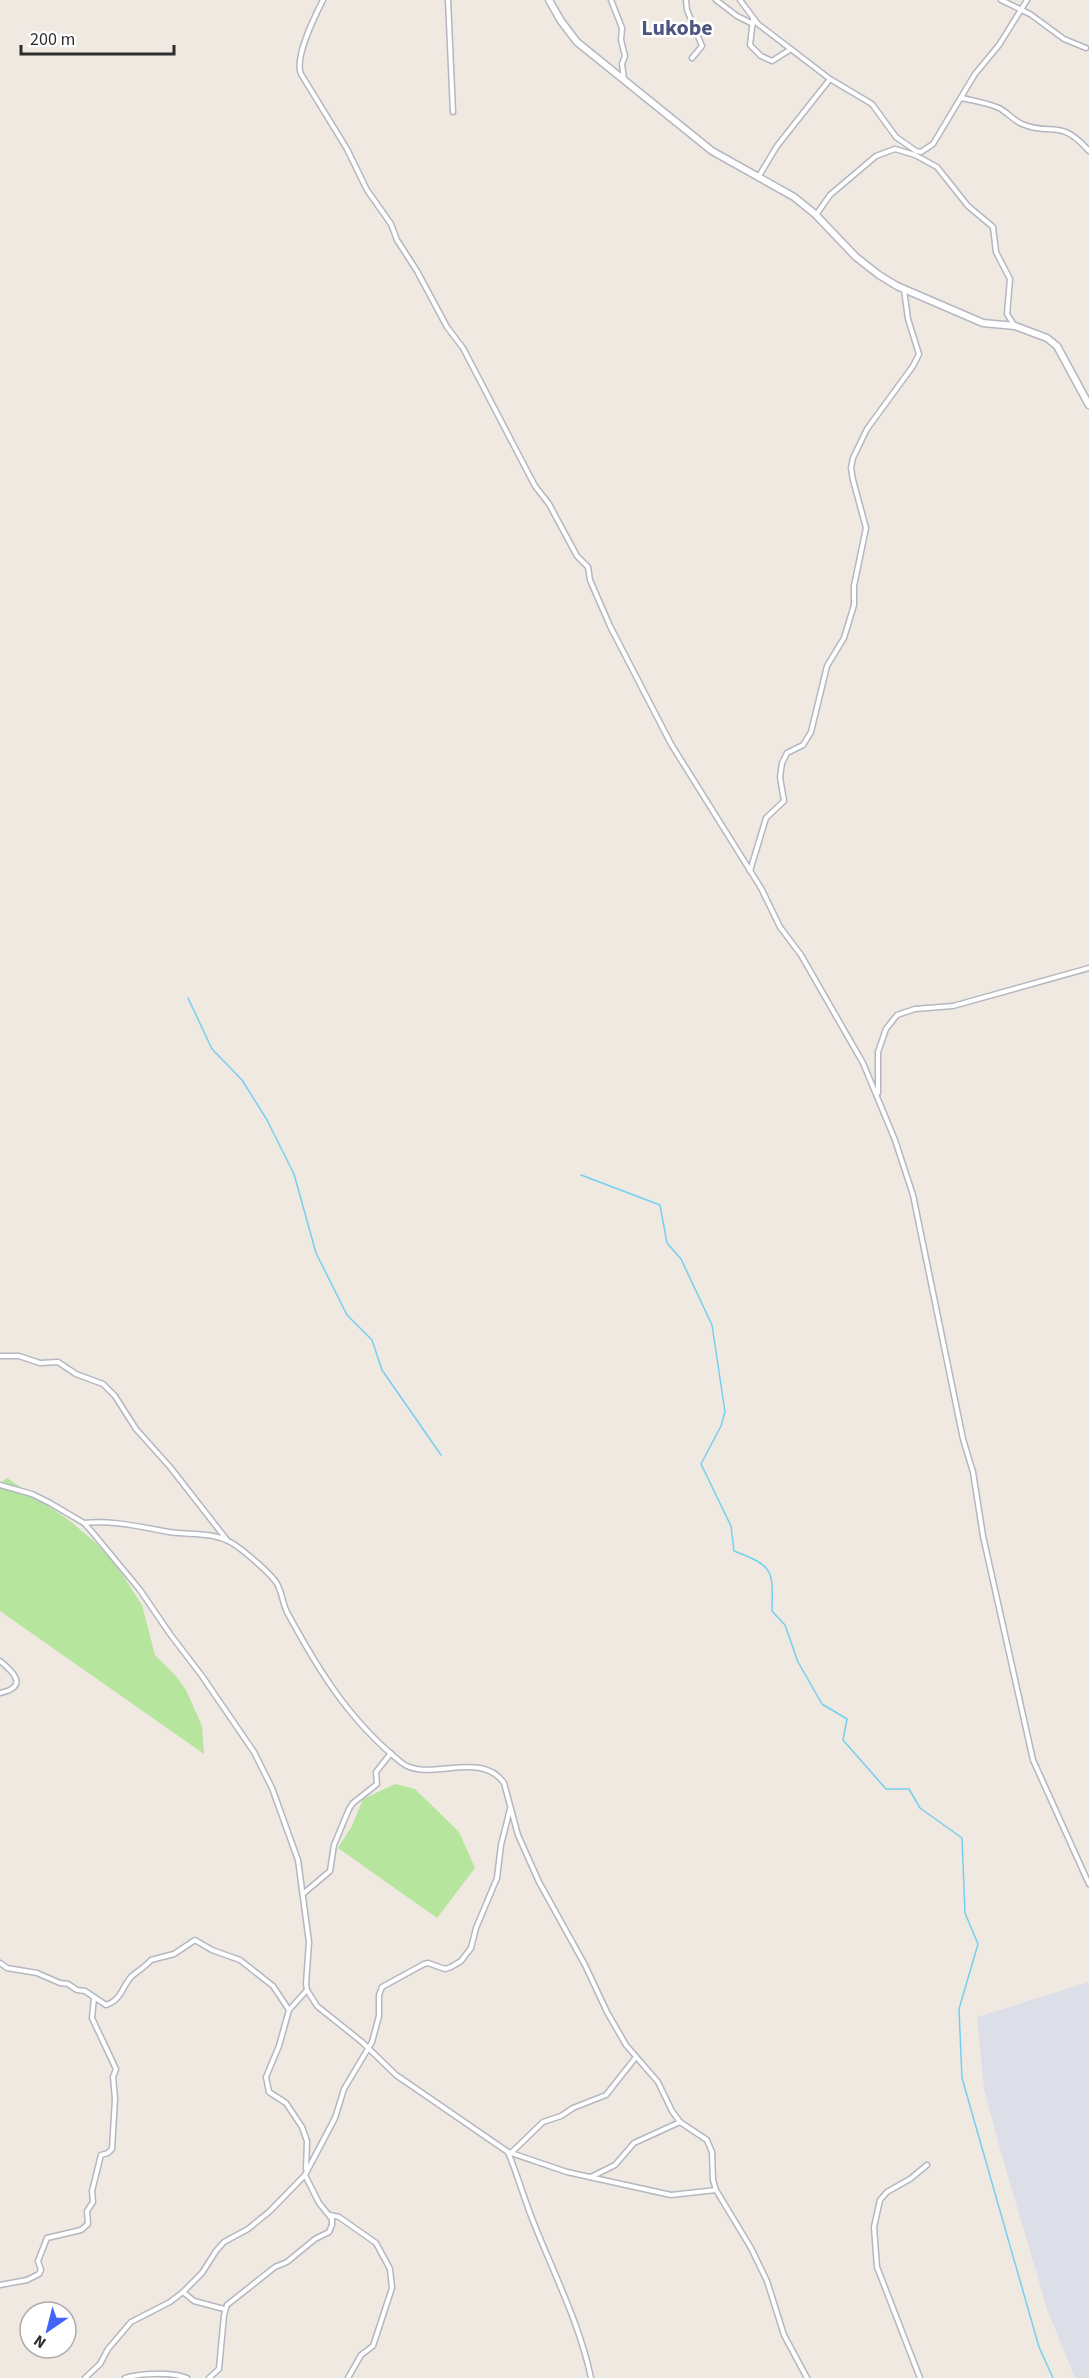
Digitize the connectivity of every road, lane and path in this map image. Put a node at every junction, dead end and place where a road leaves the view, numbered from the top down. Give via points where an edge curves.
1 (323, 0) edge
2 (448, 0) edge
3 (549, 0) edge
4 (611, 0) edge
5 (686, 0) edge
6 (716, 0) edge
7 (740, 0) edge
8 (1001, 0) edge
9 (1016, 0) edge
10 (1027, 0) edge
11 (1010, 5) junction
12 (1021, 9) junction
13 (753, 21) junction
14 (1086, 48) dead end
15 (791, 49) junction
16 (692, 58) dead end
17 (624, 79) junction
18 (830, 79) junction
19 (963, 98) junction
20 (453, 112) dead end
21 (1089, 151) edge
22 (921, 152) junction
23 (915, 155) junction
24 (759, 176) junction
25 (816, 215) junction
26 (904, 289) junction
27 (1015, 326) junction
28 (1089, 405) edge
29 (750, 871) junction
30 (1089, 968) edge
31 (879, 1098) junction
32 (0, 1356) edge
33 (0, 1485) edge
34 (84, 1523) junction
35 (227, 1540) junction
36 (0, 1661) edge
37 (0, 1693) edge
38 (391, 1753) junction
39 (511, 1807) junction
40 (1089, 1884) edge
41 (304, 1893) junction
42 (0, 1963) edge
43 (307, 1990) junction
44 (94, 1998) junction
45 (289, 2010) junction
46 (369, 2047) junction
47 (636, 2056) junction
48 (680, 2122) junction
49 (509, 2152) junction
50 (927, 2165) dead end
51 (306, 2174) junction
52 (591, 2177) junction
53 (716, 2190) junction
54 (330, 2215) junction
55 (0, 2285) edge
56 (183, 2292) junction
57 (224, 2309) junction
58 (85, 2378) edge
59 (124, 2378) edge
60 (187, 2378) edge
61 (209, 2378) edge
62 (348, 2378) edge
63 (591, 2378) edge
64 (807, 2378) edge
65 (920, 2378) edge

1 - 29 street via 300,55 301,74 447,327 463,348 535,486 578,559 588,567 610,626 661,725
2 - 20 street
3 - 17 street via 573,38
4 - 17 street via 622,28
5 - 16 street via 702,46
6 - 13 street via 737,16
7 - 13 street
8 - 11 street
9 - 11 street
10 - 12 street
11 - 12 street
12 - 14 street via 1064,39
12 - 19 street via 975,74
13 - 15 street
13 - 15 street via 750,46 766,60 772,61
15 - 18 street
17 - 24 street via 712,151
18 - 22 street via 872,104 893,134
18 - 24 street via 777,146
19 - 21 street via 997,107 1027,126 1066,131
19 - 22 street via 933,144
22 - 23 street
23 - 25 street via 895,149 876,156 830,195
23 - 27 street via 937,167 968,206 993,227 996,252 1010,279 1007,314
24 - 25 street
25 - 26 street via 856,257
26 - 27 street via 984,323
26 - 29 street via 919,354 867,429 853,458 851,468 866,528 853,610 844,638 828,666 811,732 803,745 787,753 782,763 784,801 766,818
27 - 28 street via 1038,333 1057,346
29 - 31 street via 780,927 853,1043
30 - 31 street via 953,1006 897,1015 886,1029 878,1052
31 - 40 street via 916,1207 1033,1760
32 - 35 street via 58,1362 76,1374 104,1384
33 - 34 street via 32,1494
34 - 35 street via 117,1522
34 - 41 street via 140,1590 254,1752 272,1788 298,1860
35 - 38 street via 274,1580 285,1609 334,1690
36 - 37 street via 17,1679 13,1689
38 - 39 street via 414,1770 454,1766 488,1770 504,1783
38 - 41 street via 376,1772 376,1784 353,1803 347,1814 334,1845 330,1871
39 - 46 street via 497,1878 471,1948 451,1967 424,1964 384,1984
39 - 47 street via 539,1882 596,1992
41 - 43 street via 309,1942
42 - 44 street via 68,1984
43 - 45 street
43 - 46 street via 317,2006
44 - 45 street via 110,2005 124,1992 130,1978 151,1960 174,1954 195,1940 240,1960 273,1986
44 - 55 street via 92,2018 116,2069 113,2144 97,2164 88,2224 81,2230 47,2238 38,2261 39,2274
45 - 51 street via 266,2077 268,2092 286,2103 305,2135
46 - 49 street via 396,2075
46 - 51 street via 347,2082 335,2118
47 - 48 street via 657,2082
47 - 49 street via 606,2095 543,2122
48 - 52 street via 634,2143 615,2164
48 - 53 street via 707,2140
49 - 52 street
49 - 63 street via 585,2348
50 - 65 street via 880,2200 874,2227 877,2267
51 - 54 street via 319,2203
51 - 56 street via 270,2211 224,2242
52 - 53 street via 671,2195
53 - 64 street via 767,2281 784,2335
54 - 57 street via 332,2225 327,2235 275,2266
54 - 62 street via 376,2243 390,2269 391,2295 373,2346 361,2355
56 - 57 street via 194,2301
56 - 58 street via 131,2322
57 - 61 street via 219,2369
59 - 60 street

